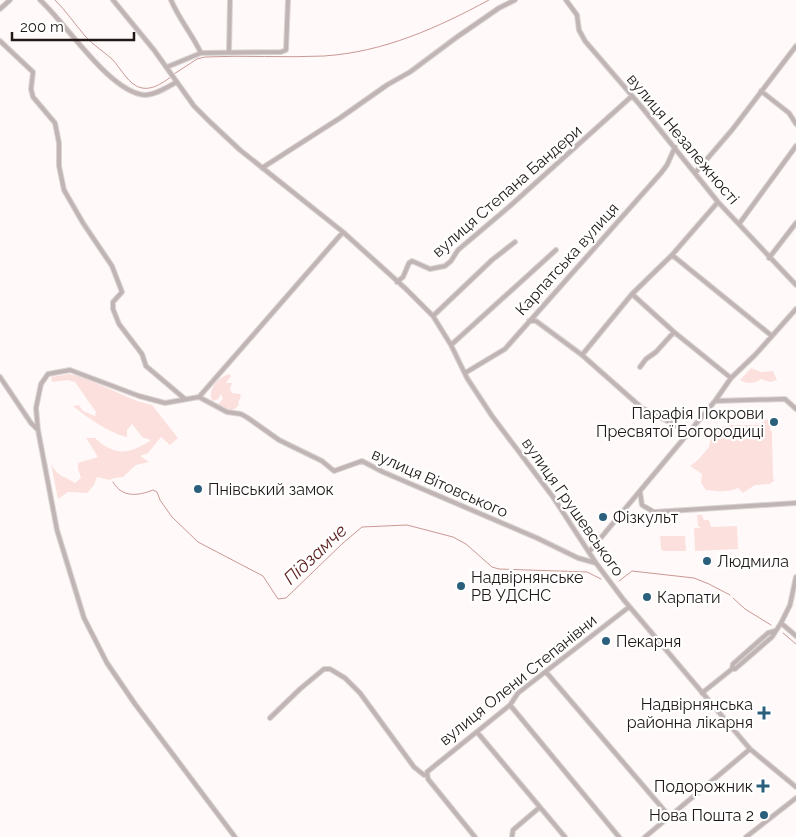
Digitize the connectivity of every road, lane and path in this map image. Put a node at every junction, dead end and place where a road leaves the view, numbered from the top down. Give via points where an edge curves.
1 (10, 0) edge
2 (40, 0) edge
3 (113, 0) edge
4 (171, 0) edge
5 (230, 0) edge
6 (288, 0) edge
7 (515, 0) edge
8 (566, 0) edge
9 (0, 9) edge
10 (0, 41) edge
11 (796, 46) edge
12 (201, 52) junction
13 (229, 52) junction
14 (167, 68) junction
15 (176, 80) junction
16 (761, 92) junction
17 (632, 96) junction
18 (796, 124) edge
19 (796, 146) edge
20 (675, 147) junction
21 (262, 168) junction
22 (695, 173) junction
23 (718, 202) junction
24 (796, 223) edge
25 (739, 224) junction
26 (343, 232) junction
27 (515, 242) dead end
28 (556, 250) dead end
29 (672, 255) junction
30 (769, 258) junction
31 (397, 282) junction
32 (796, 285) edge
33 (632, 294) junction
34 (796, 309) edge
35 (433, 316) junction
36 (529, 321) junction
37 (674, 332) junction
38 (772, 336) junction
39 (451, 345) junction
40 (582, 355) junction
41 (640, 367) dead end
42 (465, 373) junction
43 (0, 377) edge
44 (731, 378) junction
45 (199, 397) junction
46 (185, 399) junction
47 (715, 401) junction
48 (796, 409) edge
49 (38, 430) junction
50 (689, 432) junction
51 (640, 492) junction
52 (796, 503) edge
53 (630, 504) junction
54 (642, 505) junction
55 (589, 552) junction
56 (596, 563) junction
57 (796, 577) edge
58 (629, 607) junction
59 (781, 623) junction
60 (796, 636) edge
61 (546, 672) junction
62 (702, 693) junction
63 (510, 705) junction
64 (270, 718) dead end
65 (477, 732) junction
66 (750, 749) junction
67 (425, 775) junction
68 (796, 786) edge
69 (796, 798) edge
70 (540, 807) junction
71 (670, 817) junction
72 (235, 837) edge
73 (475, 837) edge
74 (512, 837) edge
75 (565, 837) edge
76 (619, 837) edge
77 (645, 837) edge
78 (746, 837) edge

1 - 9 street
2 - 15 street via 118,84 145,95 155,93
3 - 14 street, вулиця Грушевського
4 - 12 street
5 - 13 street
6 - 13 street via 286,50
7 - 21 street
8 - 17 street, вулиця Незалежності via 577,15 585,41
10 - 46 street via 33,72 33,97 55,123 64,190 112,266 122,292 113,302 119,324 142,354 146,366
11 - 16 street
12 - 13 street
12 - 14 street
14 - 15 street, вулиця Грушевського
15 - 21 street, вулиця Грушевського via 194,106
16 - 18 street via 789,113
16 - 22 street
17 - 20 street, вулиця Незалежності
17 - 31 street, вулиця Степана Бандери via 458,250 445,266 430,269 412,261
19 - 25 street
20 - 22 street, вулиця Незалежності
20 - 36 street, Карпатська вулиця via 661,173
21 - 26 street, вулиця Грушевського
22 - 23 street, вулиця Незалежності
23 - 25 street, вулиця Незалежності
23 - 29 street
24 - 30 street
25 - 30 street, вулиця Незалежності
26 - 31 street, вулиця Грушевського
26 - 45 street
27 - 35 street
28 - 39 street
29 - 33 street
29 - 38 street
30 - 32 street, вулиця Незалежності
31 - 35 street, вулиця Грушевського
33 - 37 street
33 - 40 street
34 - 38 street
35 - 39 street, вулиця Грушевського
36 - 40 street via 536,321
36 - 42 street, Карпатська вулиця via 505,349
37 - 41 street
37 - 44 street
38 - 44 street
39 - 42 street, вулиця Грушевського
40 - 50 street via 642,408
42 - 55 street, вулиця Грушевського
43 - 49 street
44 - 47 street
45 - 46 street
45 - 56 street, вулиця Вітовського via 227,412 241,414 334,471 362,461 578,558
46 - 49 street via 165,403 70,370 48,374 41,384 36,408
47 - 48 street via 785,399
47 - 50 street
49 - 72 street via 57,530 84,618 107,664
50 - 51 street
51 - 53 street
51 - 54 street
52 - 54 street via 654,512
53 - 54 street
53 - 55 street
55 - 56 street, вулиця Грушевського
56 - 58 street, вулиця Грушевського
57 - 59 street via 790,605
58 - 61 street, вулиця Олени Степанівни
58 - 62 street, вулиця Грушевського
59 - 60 street
59 - 62 street via 772,637
61 - 63 street, вулиця Олени Степанівни via 518,693
61 - 71 street
62 - 66 street, вулиця Грушевського
63 - 65 street, вулиця Олени Степанівни
63 - 76 street
64 - 67 street via 324,669 330,668 360,693 414,767
65 - 67 street, вулиця Олени Степанівни
65 - 70 street
66 - 68 street, вулиця Грушевського
66 - 71 street
67 - 73 street
69 - 78 street
70 - 74 street via 513,830
70 - 75 street
71 - 77 street

